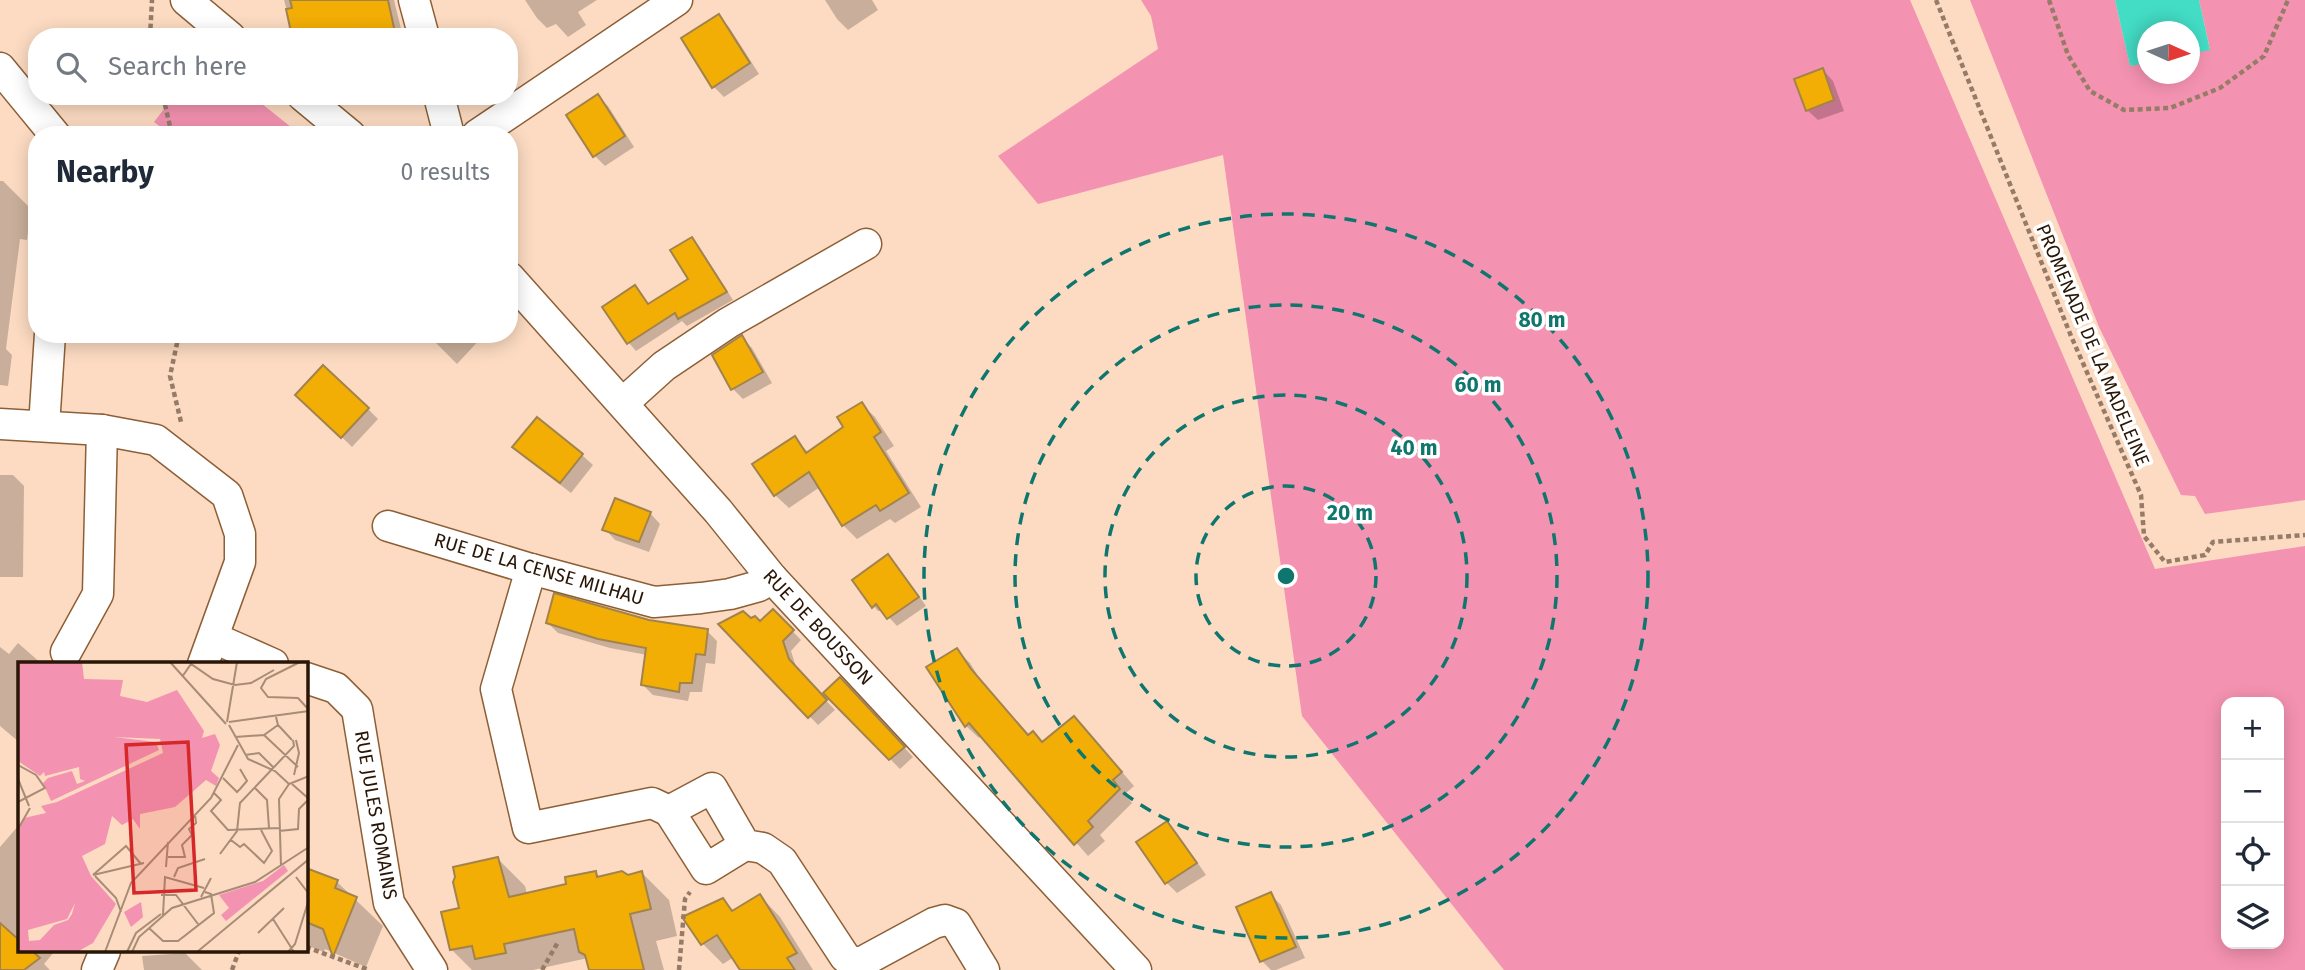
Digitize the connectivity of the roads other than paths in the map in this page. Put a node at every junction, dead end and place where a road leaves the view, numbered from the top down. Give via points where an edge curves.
1 (186, 0) edge
2 (414, 0) edge
3 (677, 0) edge
4 (219, 28) edge
5 (422, 28) edge
6 (0, 68) edge
7 (28, 102) edge
8 (30, 105) edge
9 (314, 105) edge
10 (441, 105) edge
11 (48, 126) edge
12 (339, 126) edge
13 (447, 126) edge
14 (490, 126) edge
15 (866, 244) dead end
16 (518, 287) edge
17 (49, 343) edge
18 (623, 404) junction
19 (0, 424) edge
20 (44, 426) junction
21 (102, 430) junction
22 (388, 526) dead end
23 (531, 569) junction
24 (772, 578) junction
25 (208, 651) edge
26 (66, 652) dead end
27 (263, 662) edge
28 (308, 679) edge
29 (669, 811) junction
30 (745, 845) junction
31 (103, 953) edge
32 (97, 970) edge
33 (432, 970) edge
34 (984, 970) edge
35 (1136, 970) edge

1 - 4 street
2 - 5 street
3 - 14 street
6 - 7 street
8 - 11 street
9 - 12 street
10 - 13 street
15 - 18 street via 728,323 664,366
16 - 18 street, RUE DE BOUSSON
17 - 20 street
18 - 24 street, RUE DE BOUSSON
19 - 20 street
20 - 21 street
21 - 25 street via 156,440 227,495 240,534 240,562
21 - 26 street via 98,594
22 - 23 street, RUE DE LA CENSE MILHAU
23 - 24 street, RUE DE LA CENSE MILHAU via 654,601 730,594
23 - 29 street via 496,689 528,828 652,803
24 - 35 street, RUE DE BOUSSON
25 - 27 street
28 - 33 street, RUE JULES ROMAINS via 336,688 357,709 389,903
29 - 30 street via 706,869
29 - 30 street via 712,788
30 - 34 street via 763,848 782,861 852,962 862,962 945,920 956,924
31 - 32 street

